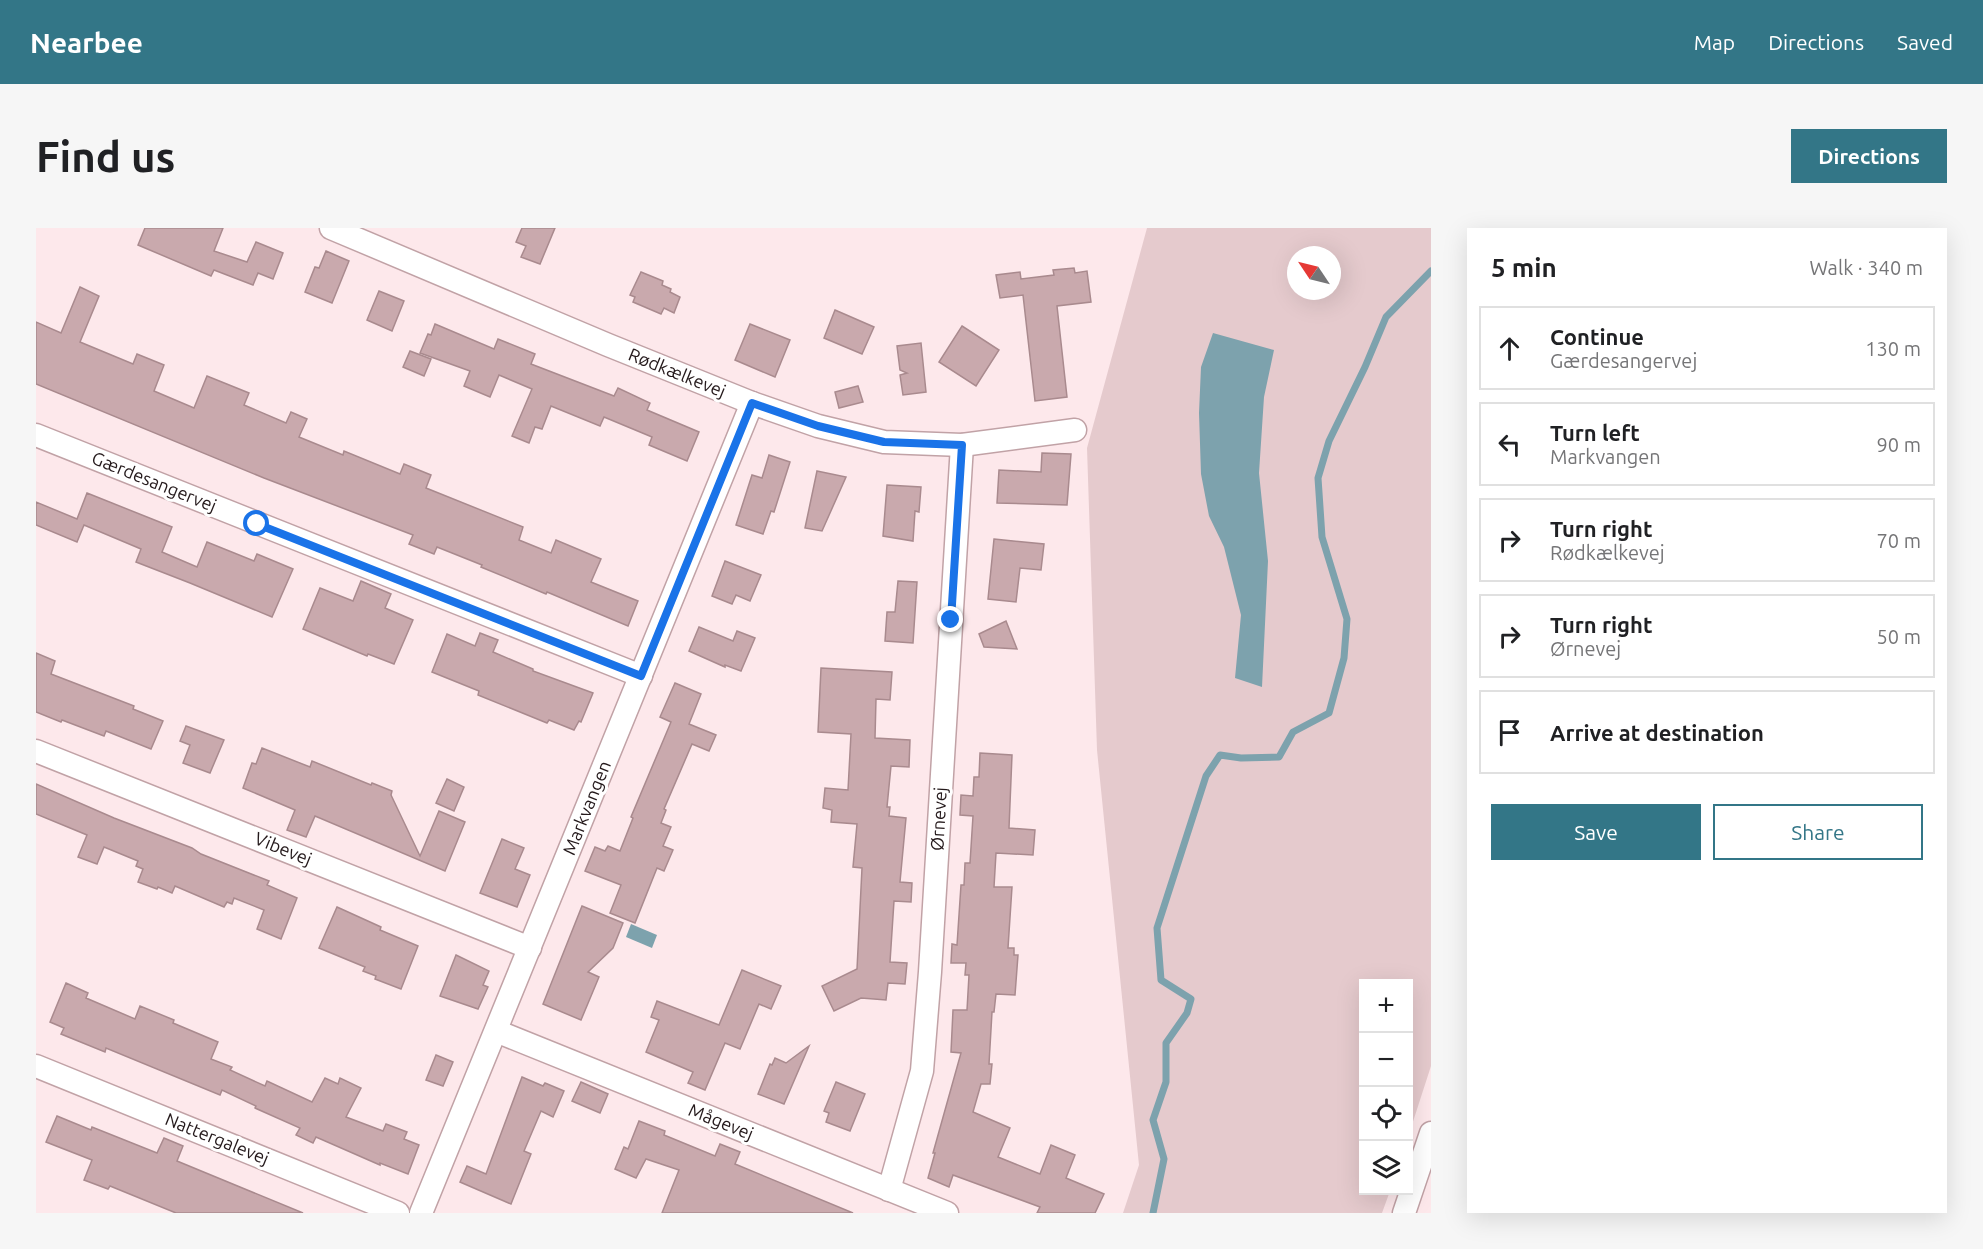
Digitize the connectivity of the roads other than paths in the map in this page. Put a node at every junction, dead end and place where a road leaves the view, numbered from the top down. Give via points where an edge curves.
1 (331, 228) edge
2 (752, 403) junction
3 (1075, 430) dead end
4 (36, 435) edge
5 (962, 445) junction
6 (641, 676) junction
7 (36, 751) edge
8 (530, 948) junction
9 (496, 1031) junction
10 (36, 1066) edge
11 (1431, 1133) edge
12 (1424, 1178) edge
13 (889, 1190) junction
14 (398, 1213) edge
15 (421, 1213) edge
16 (947, 1213) edge
17 (1404, 1213) edge

1 - 2 street, Rødkælkevej
2 - 5 street, Rødkælkevej via 818,426 884,442
2 - 6 street, Markvangen
3 - 5 street, Rødkælkevej
4 - 6 street, Gærdesangervej
5 - 13 street, Ørnevej via 922,1071
6 - 8 street, Markvangen
7 - 8 street, Vibevej
8 - 9 street, Markvangen
9 - 13 street, Mågevej
9 - 15 street, Markvangen
10 - 14 street, Nattergalevej
11 - 12 street
12 - 17 street
13 - 16 street, Mågevej

